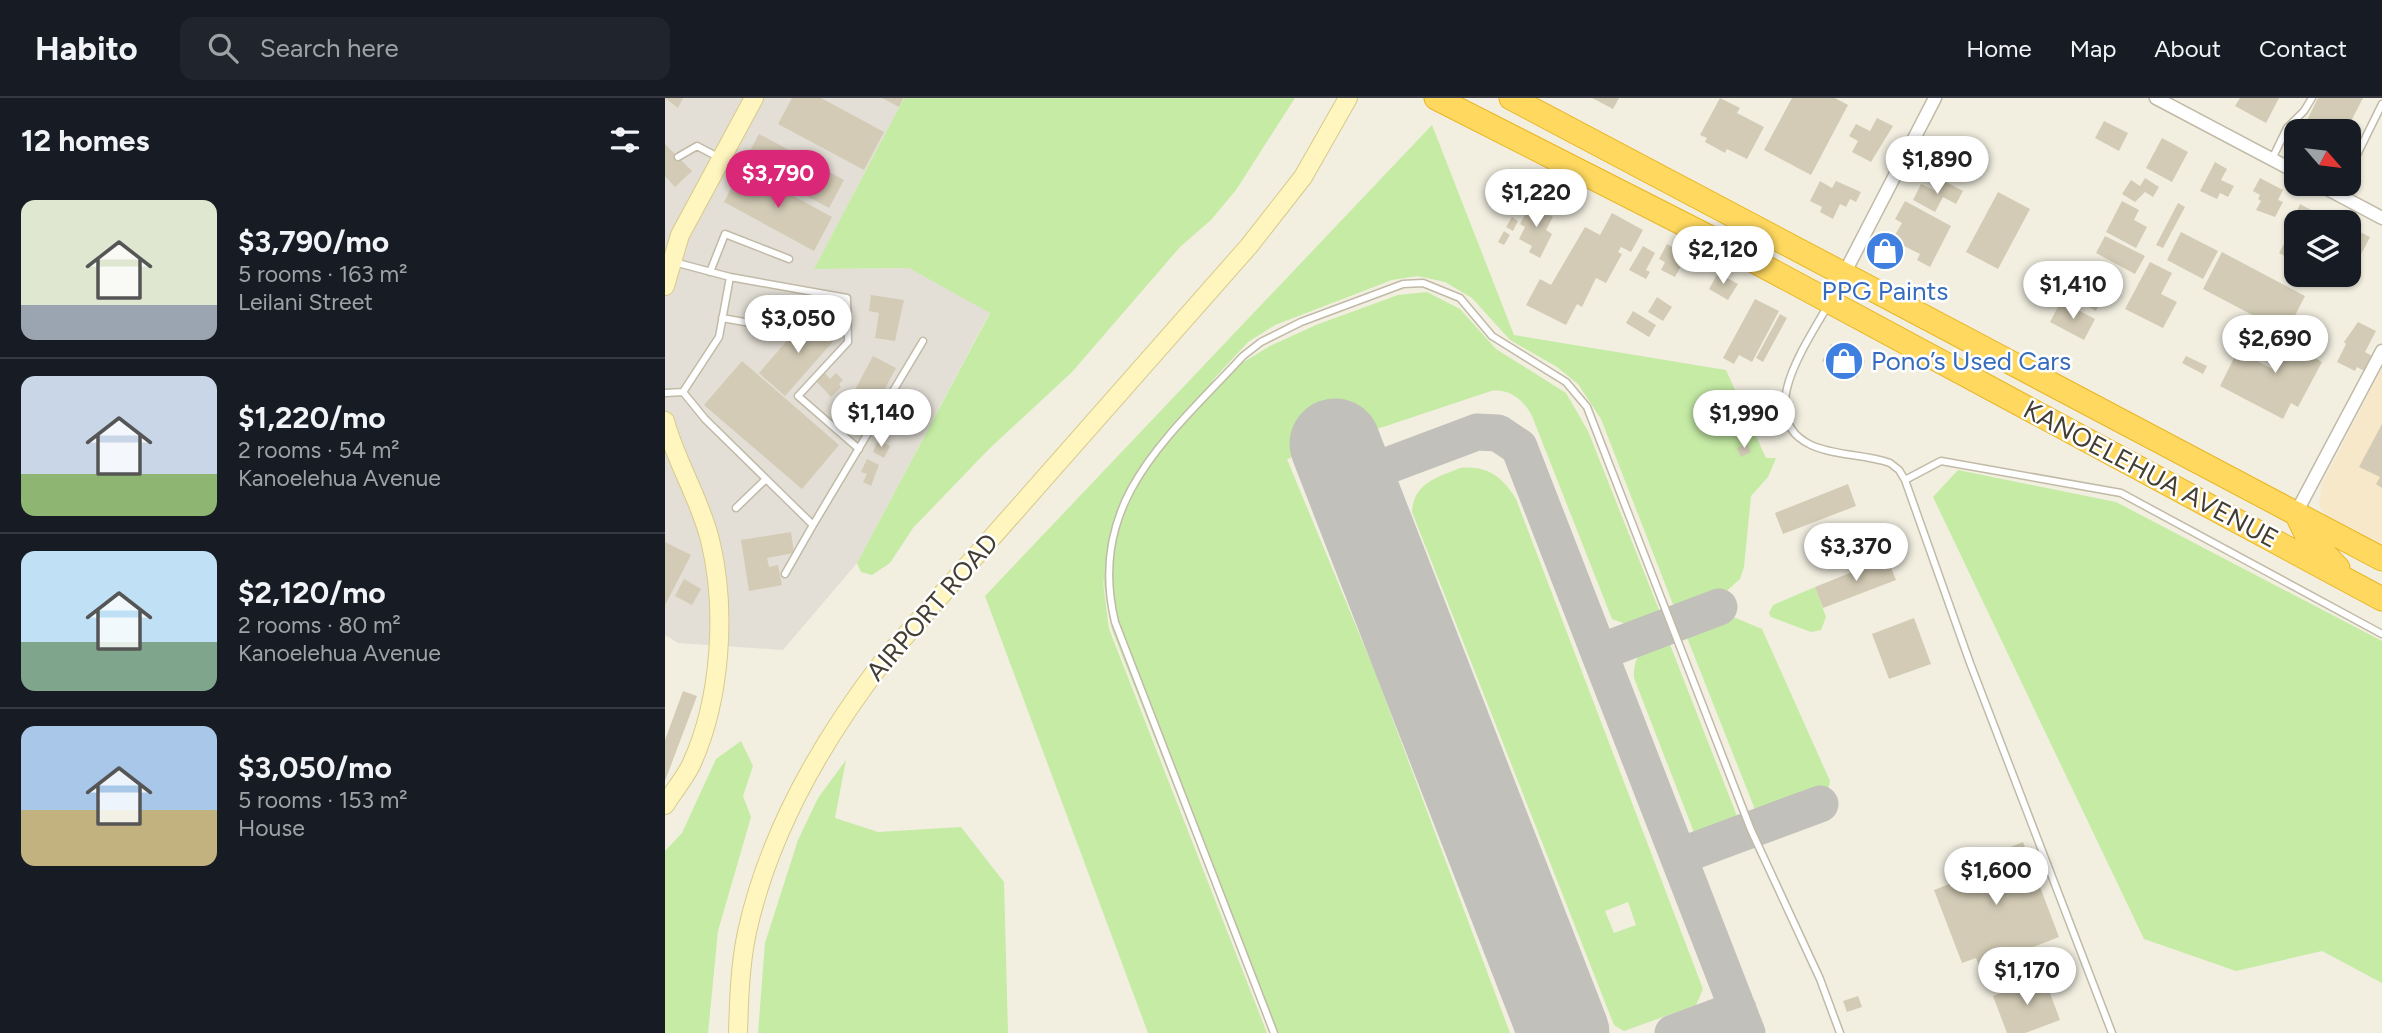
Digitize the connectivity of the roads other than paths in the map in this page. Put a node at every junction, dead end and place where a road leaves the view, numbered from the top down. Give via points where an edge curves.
1 (754, 98) edge
2 (1347, 98) edge
3 (1436, 98) edge
4 (1511, 98) edge
5 (1935, 98) edge
6 (2156, 98) edge
7 (2312, 98) edge
8 (2382, 104) edge
9 (2361, 147) edge
10 (678, 157) dead end
11 (722, 159) junction
12 (2272, 159) junction
13 (2284, 166) edge
14 (2350, 196) edge
15 (2382, 218) edge
16 (673, 234) edge
17 (789, 259) dead end
18 (671, 262) junction
19 (710, 272) junction
20 (1844, 274) junction
21 (730, 277) junction
22 (665, 285) edge
23 (1830, 302) junction
24 (722, 318) junction
25 (789, 330) dead end
26 (923, 341) dead end
27 (2382, 351) edge
28 (683, 392) junction
29 (665, 393) edge
30 (665, 421) edge
31 (859, 449) junction
32 (766, 479) junction
33 (1905, 481) junction
34 (736, 508) dead end
35 (2296, 513) junction
36 (2240, 521) junction
37 (813, 525) junction
38 (2382, 559) edge
39 (785, 574) dead end
40 (2347, 580) junction
41 (2382, 598) edge
42 (2382, 634) edge
43 (665, 805) edge
44 (738, 1033) edge
45 (1274, 1033) edge
46 (1840, 1033) edge
47 (2112, 1033) edge

1 - 11 street
2 - 44 street, AIRPORT ROAD via 1303,177 1249,246 884,660 837,726 799,791 762,882 747,931
3 - 23 highway, KANOELEHUA AVENUE
4 - 20 highway, KANOELEHUA AVENUE
5 - 20 street
6 - 12 street
7 - 12 lane via 2287,128
8 - 9 lane
10 - 11 lane via 697,146
11 - 16 street
12 - 13 street
14 - 15 street
16 - 18 street
17 - 19 lane via 725,234
18 - 19 lane
18 - 22 street
19 - 21 lane
20 - 35 highway, KANOELEHUA AVENUE
21 - 24 lane
21 - 31 lane via 847,298 848,342 798,396
23 - 33 lane via 1787,383 1787,421 1812,446 1879,459 1899,470
23 - 36 highway, KANOELEHUA AVENUE
24 - 25 lane
24 - 28 lane via 719,337
26 - 31 lane
27 - 35 street
28 - 29 lane
28 - 32 lane
30 - 43 street via 710,540 722,638 691,765
31 - 37 lane
32 - 34 lane
32 - 37 lane
33 - 42 lane via 1941,461 2121,493
33 - 47 lane
35 - 36 highway via 2277,520
35 - 38 highway, KANOELEHUA AVENUE
35 - 40 highway via 2306,534
36 - 40 highway, KANOELEHUA AVENUE
37 - 39 lane
40 - 41 highway, KANOELEHUA AVENUE
45 - 46 lane via 1115,621 1108,580 1112,539 1141,470 1243,356 1301,322 1413,282 1460,298 1492,336 1566,382 1587,407 1751,830

